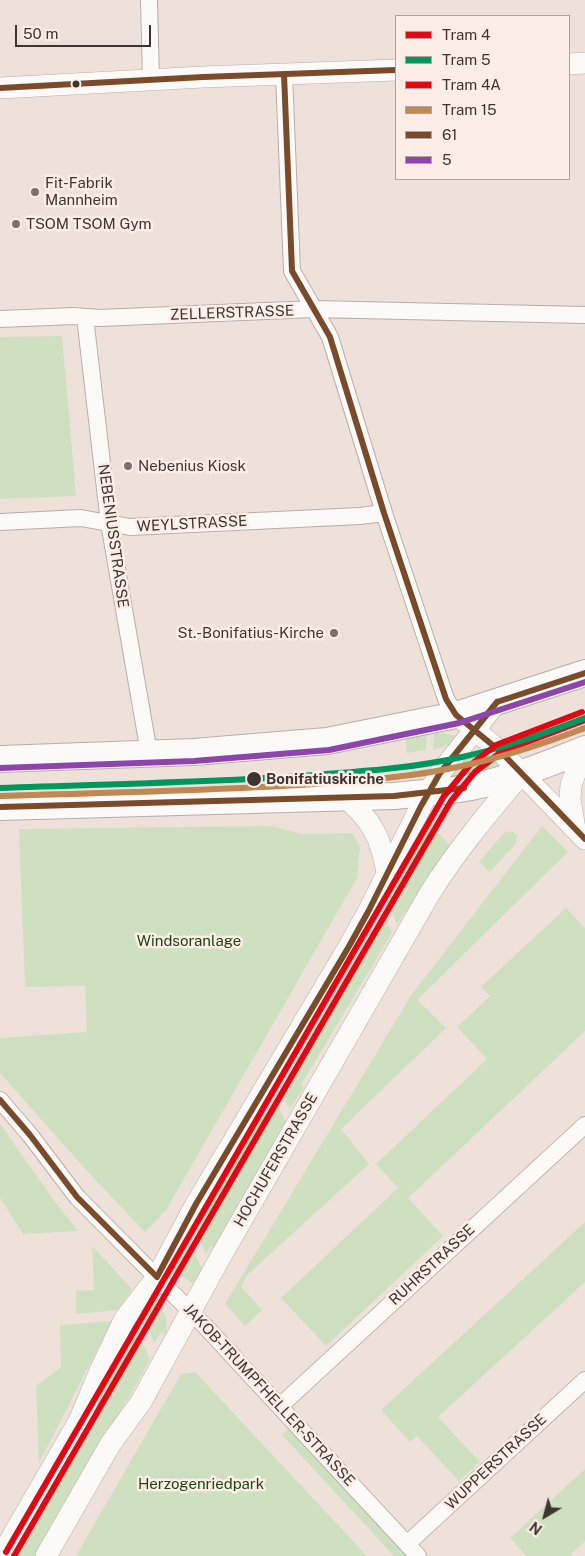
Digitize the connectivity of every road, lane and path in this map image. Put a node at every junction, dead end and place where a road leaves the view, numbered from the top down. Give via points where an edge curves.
1 (149, 0) edge
2 (585, 63) edge
3 (570, 64) edge
4 (395, 70) edge
5 (284, 74) junction
6 (151, 80) junction
7 (0, 88) edge
8 (314, 309) junction
9 (585, 314) edge
10 (85, 317) junction
11 (0, 319) edge
12 (384, 513) junction
13 (0, 522) edge
14 (109, 523) junction
15 (585, 673) edge
16 (465, 722) junction
17 (585, 749) edge
18 (149, 753) junction
19 (0, 759) edge
20 (521, 774) junction
21 (428, 793) junction
22 (345, 797) junction
23 (0, 807) edge
24 (580, 834) edge
25 (387, 872) junction
26 (0, 1100) edge
27 (585, 1125) edge
28 (157, 1277) junction
29 (191, 1311) junction
30 (585, 1380) edge
31 (280, 1406) junction
32 (407, 1544) junction
33 (1, 1556) edge
34 (46, 1556) edge
35 (418, 1556) edge

1 - 6 street
2 - 3 street
4 - 5 street
5 - 6 street
5 - 8 street via 292,270
6 - 7 street
8 - 9 street, ZELLERSTRASSE
8 - 10 street, ZELLERSTRASSE
8 - 12 street via 330,337
10 - 11 street, ZELLERSTRASSE
10 - 14 street, NEBENIUSSTRASSE
12 - 14 street, WEYLSTRASSE via 130,527
12 - 16 street via 446,699
13 - 14 street, WEYLSTRASSE via 81,518
14 - 18 street, NEBENIUSSTRASSE
15 - 16 main road via 497,702
16 - 18 main road via 327,741
16 - 20 street
16 - 21 street
17 - 20 main road
17 - 24 street via 571,785 570,799
18 - 19 main road
20 - 21 main road
20 - 24 street
20 - 29 street, HOCHUFERSTRASSE via 444,870
21 - 22 main road
21 - 25 street
22 - 23 main road
22 - 25 street via 372,825 383,849
25 - 28 street via 348,948 196,1204
26 - 28 street, JAKOB-TRUMPFHELLER-STRASSE via 77,1197
27 - 31 street, RUHRSTRASSE
28 - 29 street, JAKOB-TRUMPFHELLER-STRASSE
28 - 33 street via 124,1320 79,1421
29 - 31 street, JAKOB-TRUMPFHELLER-STRASSE
29 - 34 street, HOCHUFERSTRASSE via 141,1402 111,1443
30 - 32 street, WUPPERSTRASSE
31 - 32 street, JAKOB-TRUMPFHELLER-STRASSE
32 - 35 street, JAKOB-TRUMPFHELLER-STRASSE

